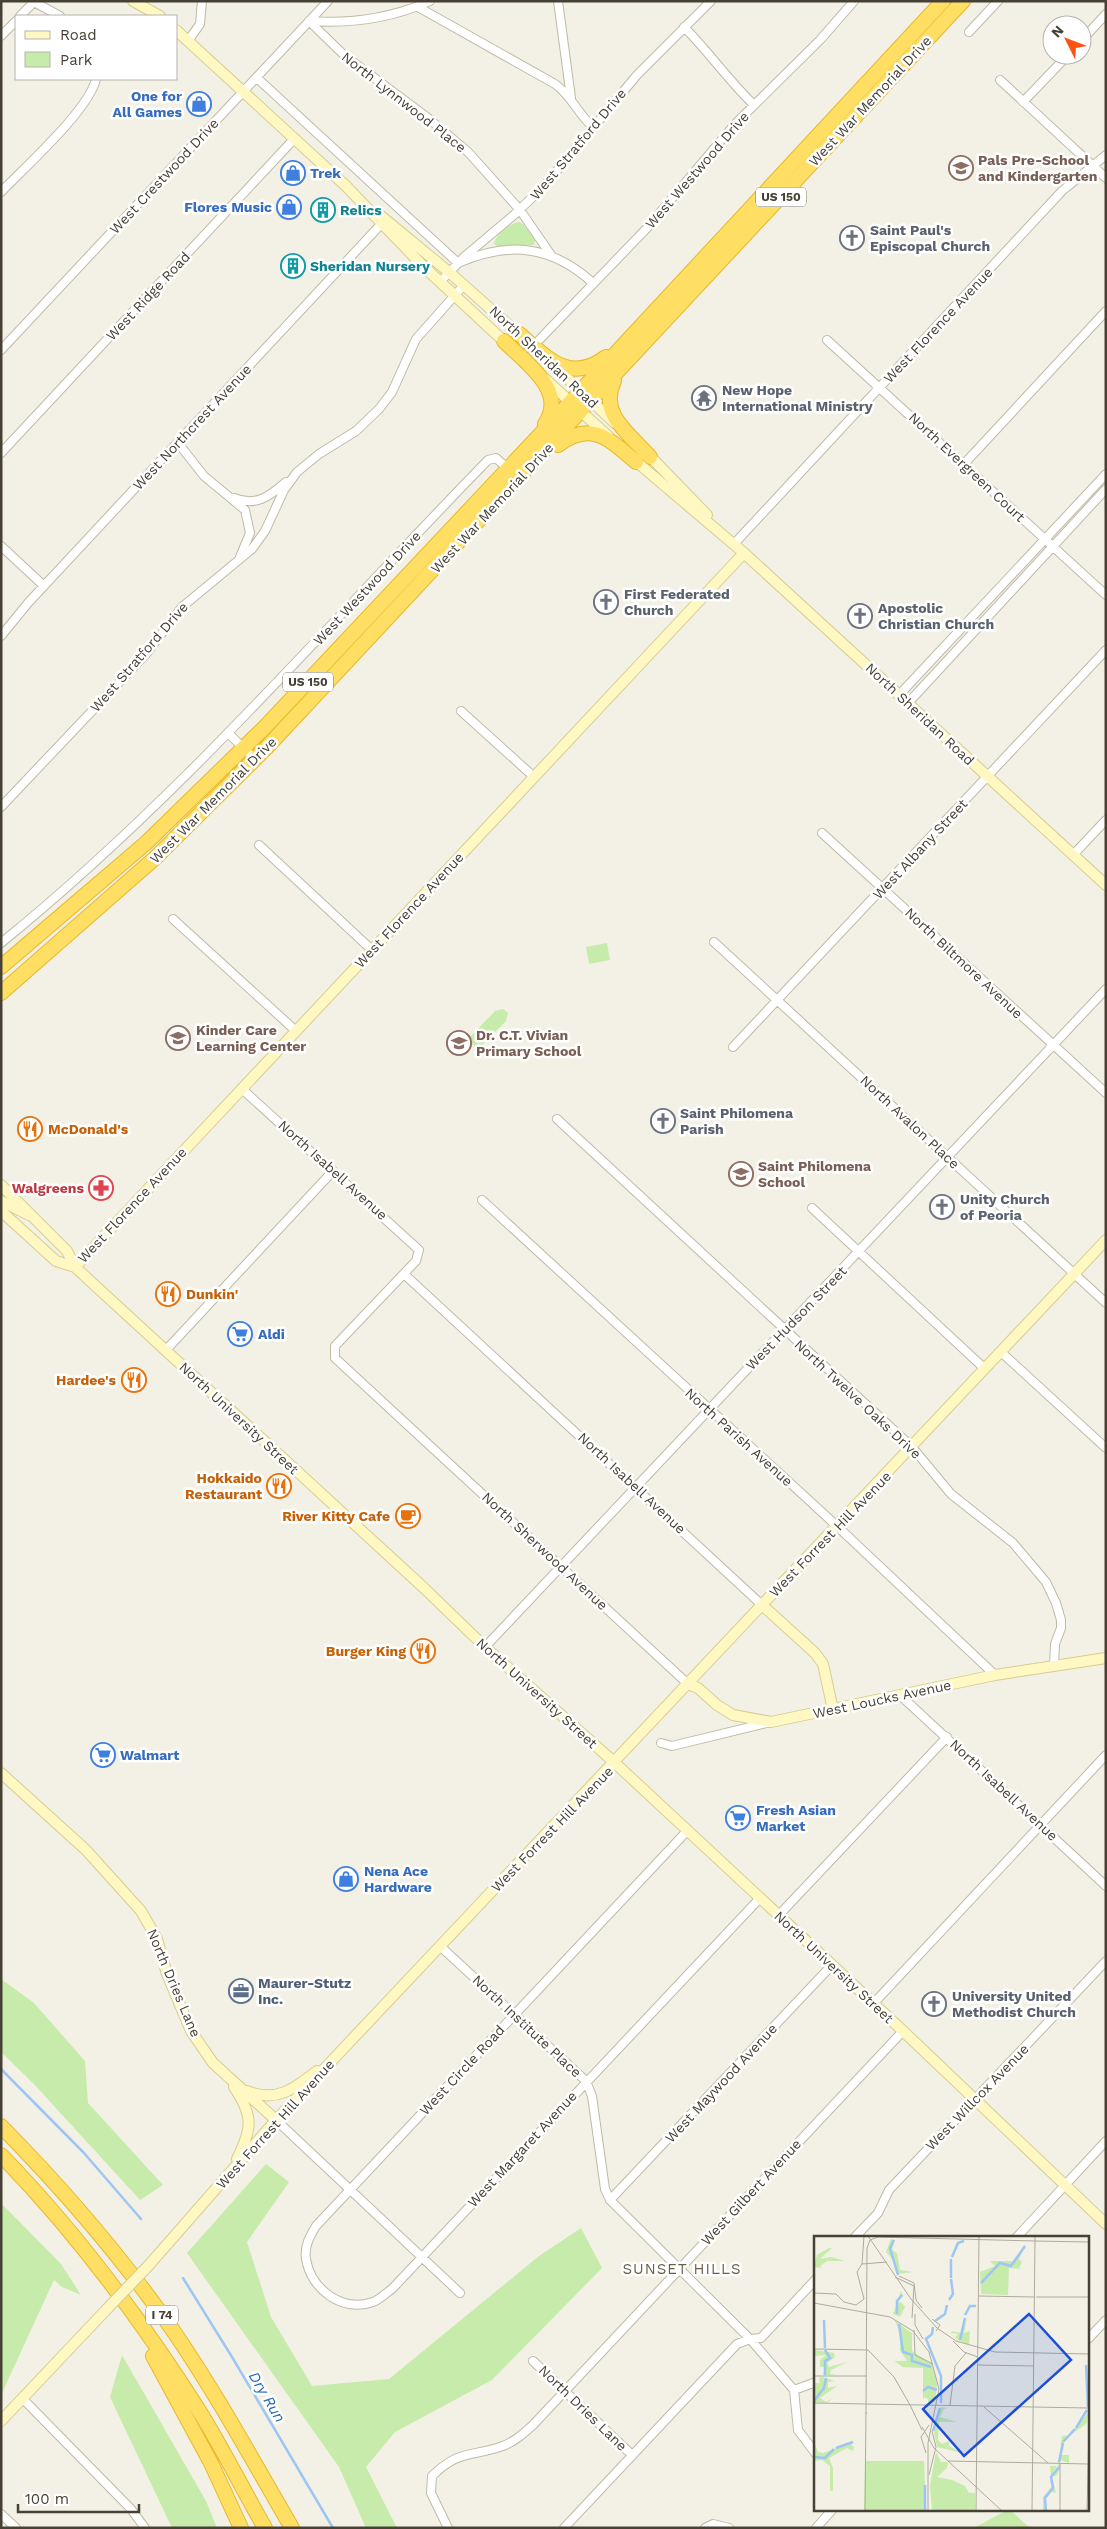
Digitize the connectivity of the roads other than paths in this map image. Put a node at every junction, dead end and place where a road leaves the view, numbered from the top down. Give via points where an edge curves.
1 (133, 1) edge
2 (152, 1) edge
3 (202, 1) edge
4 (328, 1) edge
5 (430, 1) edge
6 (558, 1) edge
7 (711, 1) edge
8 (854, 1) edge
9 (943, 1) edge
10 (963, 1) edge
11 (998, 1) edge
12 (35, 2) edge
13 (418, 6) junction
14 (158, 14) edge
15 (1106, 14) edge
16 (21, 15) edge
17 (58, 15) edge
18 (309, 21) junction
19 (15, 22) edge
20 (684, 26) junction
21 (1092, 29) edge
22 (178, 32) edge
23 (969, 32) dead end
24 (1, 36) edge
25 (188, 41) junction
26 (1058, 65) edge
27 (257, 78) junction
28 (96, 80) edge
29 (1000, 80) dead end
30 (244, 91) junction
31 (572, 102) junction
32 (1023, 102) junction
33 (754, 105) junction
34 (593, 128) junction
35 (295, 138) junction
36 (1106, 155) edge
37 (1093, 165) junction
38 (1106, 178) edge
39 (1, 192) edge
40 (520, 210) junction
41 (383, 222) junction
42 (551, 255) junction
43 (458, 263) junction
44 (449, 272) junction
45 (440, 282) junction
46 (593, 283) junction
47 (464, 284) junction
48 (454, 295) junction
49 (1106, 311) edge
50 (652, 314) junction
51 (518, 334) junction
52 (540, 339) dead end
53 (828, 340) dead end
54 (504, 341) junction
55 (642, 347) junction
56 (1, 350) edge
57 (880, 387) junction
58 (581, 391) junction
59 (592, 401) junction
60 (571, 402) junction
61 (582, 412) junction
62 (178, 442) junction
63 (1, 453) edge
64 (650, 456) junction
65 (636, 462) junction
66 (964, 464) junction
67 (300, 469) junction
68 (508, 469) junction
69 (1106, 474) edge
70 (1106, 489) edge
71 (228, 495) junction
72 (501, 498) junction
73 (1046, 539) junction
74 (734, 544) junction
75 (1, 546) edge
76 (1053, 546) junction
77 (744, 553) junction
78 (226, 572) junction
79 (44, 586) junction
80 (1106, 595) edge
81 (1, 636) edge
82 (1106, 650) edge
83 (900, 695) junction
84 (908, 703) junction
85 (461, 711) dead end
86 (228, 734) junction
87 (244, 749) junction
88 (255, 760) junction
89 (533, 776) junction
90 (988, 778) junction
91 (1, 807) edge
92 (1106, 820) edge
93 (822, 833) dead end
94 (259, 845) dead end
95 (1073, 855) junction
96 (1106, 885) edge
97 (884, 889) junction
98 (173, 918) dead end
99 (714, 942) dead end
100 (1, 943) edge
101 (372, 950) junction
102 (1, 967) edge
103 (1106, 989) edge
104 (1, 993) edge
105 (778, 1000) junction
106 (296, 1031) junction
107 (1053, 1045) junction
108 (733, 1047) dead end
109 (242, 1089) junction
110 (1106, 1093) edge
111 (557, 1119) dead end
112 (948, 1157) junction
113 (333, 1171) junction
114 (1, 1185) edge
115 (482, 1200) dead end
116 (1, 1201) edge
117 (812, 1208) dead end
118 (1, 1211) edge
119 (37, 1219) junction
120 (1106, 1240) edge
121 (860, 1251) junction
122 (75, 1267) junction
123 (404, 1274) junction
124 (1074, 1274) junction
125 (1106, 1303) edge
126 (784, 1330) junction
127 (166, 1350) junction
128 (1002, 1352) junction
129 (986, 1368) junction
130 (709, 1409) junction
131 (912, 1448) junction
132 (1106, 1448) edge
133 (637, 1487) junction
134 (838, 1527) junction
135 (562, 1566) junction
136 (762, 1605) junction
137 (485, 1647) junction
138 (1106, 1658) edge
139 (1054, 1665) junction
140 (995, 1675) junction
141 (688, 1684) junction
142 (901, 1696) junction
143 (833, 1710) junction
144 (771, 1722) junction
145 (946, 1737) junction
146 (661, 1743) dead end
147 (1106, 1755) edge
148 (614, 1763) junction
149 (1, 1773) edge
150 (1041, 1825) junction
151 (687, 1831) junction
152 (1106, 1886) edge
153 (760, 1898) junction
154 (779, 1916) junction
155 (440, 1946) junction
156 (1106, 1961) edge
157 (832, 1965) junction
158 (873, 2004) junction
159 (514, 2014) junction
160 (903, 2031) junction
161 (338, 2055) junction
162 (226, 2076) junction
163 (586, 2081) junction
164 (235, 2084) junction
165 (974, 2100) junction
166 (276, 2120) junction
167 (1, 2126) edge
168 (1106, 2141) edge
169 (1, 2155) edge
170 (222, 2182) junction
171 (1064, 2185) junction
172 (350, 2189) junction
173 (610, 2200) junction
174 (1106, 2224) edge
175 (856, 2236) edge
176 (1018, 2236) edge
177 (421, 2256) junction
178 (678, 2269) junction
179 (104, 2271) junction
180 (814, 2281) edge
181 (460, 2293) dead end
182 (331, 2298) joint
183 (1106, 2320) edge
184 (172, 2330) junction
185 (1090, 2337) edge
186 (750, 2339) junction
187 (533, 2361) dead end
188 (814, 2383) edge
189 (794, 2390) junction
190 (564, 2392) junction
191 (22, 2398) junction
192 (1, 2421) edge
193 (814, 2451) edge
194 (632, 2455) junction
195 (830, 2512) edge
196 (1, 2514) edge
197 (16, 2528) edge
198 (145, 2528) edge
199 (241, 2528) edge
200 (265, 2528) edge
201 (292, 2528) edge
202 (302, 2528) edge
203 (448, 2528) edge
204 (564, 2528) edge
205 (705, 2528) edge
206 (729, 2528) edge
207 (816, 2528) edge

1 - 14 main road
2 - 14 main road
3 - 25 street via 200,24
4 - 18 street, West Crestwood Drive
5 - 13 street
6 - 31 street
7 - 20 street, West Stratford Drive
8 - 33 street, West Westwood Drive
9 - 50 highway, West War Memorial Drive / US 150
10 - 55 highway, West War Memorial Drive / US 150
11 - 23 street
12 - 16 street
12 - 17 street
13 - 18 street via 361,20
13 - 31 street via 562,88
15 - 21 street
18 - 27 street, West Crestwood Drive
18 - 40 street, North Lynnwood Place via 345,56 457,142
19 - 24 street
20 - 33 street via 729,81
20 - 34 street, West Stratford Drive via 631,81
22 - 25 main road, North Sheridan Road
25 - 30 main road, North Sheridan Road
26 - 32 street
27 - 30 street, West Crestwood Drive
27 - 43 street
28 - 39 street via 85,103
29 - 32 street
30 - 35 main road, North Sheridan Road
30 - 56 street, West Crestwood Drive
31 - 34 street
32 - 37 street
33 - 46 street, West Westwood Drive via 647,228
34 - 40 street, West Stratford Drive
35 - 41 main road, North Sheridan Road
35 - 63 street, West Ridge Road
36 - 37 street, West Florence Avenue
37 - 38 street
37 - 57 street, West Florence Avenue via 1062,191
40 - 42 street, North Lynnwood Place
40 - 43 street, West Stratford Drive
41 - 44 main road, North Sheridan Road
41 - 45 main road, North Sheridan Road
41 - 62 street, West Northcrest Avenue
42 - 43 street, North Lynnwood Place via 531,250 501,250
42 - 46 street, North Lynnwood Place
43 - 44 street, West Stratford Drive
44 - 45 street, West Stratford Drive
44 - 47 main road, North Sheridan Road
45 - 48 main road, North Sheridan Road
46 - 52 street, West Westwood Drive
47 - 48 street, West Stratford Drive
47 - 51 main road, North Sheridan Road
48 - 54 main road, North Sheridan Road
48 - 67 street, West Stratford Drive via 416,339 392,392 379,409 356,431
49 - 66 street
50 - 51 highway via 606,358 582,369 561,367
50 - 58 highway, West War Memorial Drive / US 150
51 - 58 main road, North Sheridan Road
53 - 57 street, North Evergreen Court
54 - 60 main road, North Sheridan Road
54 - 68 highway via 544,383 553,400 546,422
55 - 59 highway, West War Memorial Drive / US 150
55 - 64 highway via 615,379 608,401 614,417
57 - 66 street, North Evergreen Court
57 - 74 street, West Florence Avenue
58 - 59 main road, North Sheridan Road
58 - 60 highway, West War Memorial Drive / US 150
59 - 61 highway, West War Memorial Drive / US 150
59 - 64 main road, North Sheridan Road
60 - 61 main road, North Sheridan Road
60 - 68 highway, West War Memorial Drive / US 150
61 - 65 main road, North Sheridan Road
61 - 72 highway, West War Memorial Drive / US 150
62 - 71 street via 200,472
62 - 79 street, West Northcrest Avenue
64 - 74 main road, North Sheridan Road
65 - 72 highway via 603,436 578,434 554,447
65 - 74 main road, North Sheridan Road
66 - 73 street, North Evergreen Court
67 - 71 street via 267,498 248,502
67 - 78 street, West Stratford Drive via 284,490 257,544
68 - 86 street, West Westwood Drive via 496,458 488,460
68 - 87 highway, West War Memorial Drive / US 150
69 - 73 street
70 - 76 street
71 - 78 street via 245,510 250,533 242,554
72 - 88 highway, West War Memorial Drive / US 150
73 - 76 street, North Evergreen Court
73 - 83 street
74 - 77 main road, North Sheridan Road
75 - 79 street
76 - 80 street, North Evergreen Court
76 - 84 street
77 - 83 main road, North Sheridan Road
77 - 89 main road, West Florence Avenue
78 - 91 street, West Stratford Drive via 182,607 142,658
79 - 81 street, West Northcrest Avenue
82 - 90 street, West Albany Street
83 - 84 main road, North Sheridan Road
84 - 90 main road, North Sheridan Road
85 - 89 street
86 - 87 street
86 - 100 street, West Westwood Drive via 130,830
87 - 88 street
87 - 102 highway, West War Memorial Drive / US 150 via 146,843
88 - 104 highway, West War Memorial Drive / US 150 via 122,889
89 - 101 main road, West Florence Avenue
90 - 95 main road, North Sheridan Road
90 - 97 street, West Albany Street
92 - 95 street
93 - 97 street, North Biltmore Avenue
94 - 101 street
95 - 96 main road, North Sheridan Road
97 - 105 street, West Albany Street
97 - 107 street, North Biltmore Avenue
98 - 106 street
99 - 105 street, North Avalon Place
101 - 106 main road, West Florence Avenue
103 - 107 street, West Hudson Street
105 - 108 street, West Albany Street
105 - 112 street, North Avalon Place
106 - 109 main road, West Florence Avenue
107 - 110 street, North Biltmore Avenue
107 - 112 street, West Hudson Street
109 - 113 street, North Isabell Avenue
109 - 122 main road, West Florence Avenue
111 - 126 street, North Twelve Oaks Drive
112 - 121 street, West Hudson Street
112 - 124 street, North Avalon Place
113 - 123 street, North Isabell Avenue via 417,1246 419,1254
113 - 127 street
114 - 119 main road, North University Street
115 - 130 street, North Parish Avenue
116 - 119 main road
117 - 121 street
118 - 122 main road, North University Street via 56,1261
119 - 122 main road, North University Street via 67,1251
120 - 124 main road, West Forrest Hill Avenue
121 - 126 street, West Hudson Street
121 - 129 street
122 - 127 main road, North University Street
123 - 133 street, North Isabell Avenue
123 - 135 street, North Sherwood Avenue via 335,1346 334,1354
124 - 125 street, North Avalon Place
124 - 128 main road, West Forrest Hill Avenue
126 - 130 street, West Hudson Street
126 - 131 street, North Twelve Oaks Drive
127 - 137 main road, North University Street
128 - 129 main road, West Forrest Hill Avenue
128 - 132 street
129 - 131 main road, West Forrest Hill Avenue
130 - 133 street, West Hudson Street
130 - 134 street, North Parish Avenue
131 - 134 main road, West Forrest Hill Avenue
131 - 139 street, North Twelve Oaks Drive via 951,1494 1012,1544 1046,1582 1061,1620
133 - 135 street, West Hudson Street
133 - 136 street, North Isabell Avenue
134 - 136 main road, West Forrest Hill Avenue
134 - 140 street, North Parish Avenue
135 - 137 street, West Hudson Street
135 - 141 street, North Sherwood Avenue
136 - 141 main road, West Forrest Hill Avenue
136 - 143 main road, North Isabell Avenue via 819,1658
137 - 148 main road, North University Street
138 - 139 main road, West Loucks Avenue
139 - 140 main road, West Loucks Avenue
140 - 142 main road, West Loucks Avenue
141 - 144 main road, North Sherwood Avenue via 733,1714
141 - 148 main road, West Forrest Hill Avenue
142 - 143 main road, West Loucks Avenue
142 - 145 street, North Isabell Avenue
143 - 144 main road, West Loucks Avenue
144 - 146 street, West Loucks Avenue via 672,1746
145 - 150 street, North Isabell Avenue
145 - 154 street
147 - 150 street
148 - 151 main road, North University Street
148 - 155 main road, West Forrest Hill Avenue
149 - 162 main road, North Dries Lane via 86,1850 141,1911 157,1939 167,1974 191,2031
150 - 152 street, North Isabell Avenue
150 - 158 street
151 - 153 main road, North University Street
151 - 159 street, West Circle Road
153 - 154 main road, North University Street
153 - 163 street, West Margaret Avenue
154 - 157 main road, North University Street
155 - 159 street, North Institute Place
155 - 161 main road, West Forrest Hill Avenue
156 - 165 street, West Willcox Avenue
157 - 158 main road, North University Street
157 - 173 street, West Maywood Avenue
158 - 160 main road, North University Street
159 - 163 street, North Institute Place
159 - 172 street, West Circle Road
160 - 165 main road, North University Street
160 - 178 street, West Gilbert Avenue
161 - 164 main road via 299,2083 272,2096 261,2097
161 - 166 main road, West Forrest Hill Avenue
162 - 164 main road, North Dries Lane
162 - 170 main road via 246,2106 250,2129 236,2161
163 - 173 street, North Institute Place via 592,2096 605,2189
163 - 177 street, West Margaret Avenue
164 - 166 main road, North Dries Lane
165 - 171 main road, North University Street
165 - 175 street, West Willcox Avenue via 889,2190 878,2213
166 - 170 main road, West Forrest Hill Avenue
166 - 172 street, North Dries Lane
167 - 184 highway, I 74 via 93,2225
168 - 171 street
169 - 179 highway, I 74
170 - 191 main road, West Forrest Hill Avenue, bridge
171 - 174 main road, North University Street
171 - 176 street
172 - 177 street, North Dries Lane
172 - 182 street, West Circle Road via 316,2226 308,2240 306,2257 311,2275
173 - 178 street, North Institute Place
177 - 181 street, North Dries Lane
177 - 182 street, West Margaret Avenue via 392,2289 373,2302 356,2305
178 - 186 street, North Institute Place
178 - 190 street, West Gilbert Avenue
179 - 199 highway via 179,2403
179 - 200 highway, I 74 via 198,2409
180 - 186 street via 761,2338
183 - 185 street
184 - 201 highway, I 74
184 - 202 highway via 224,2402
186 - 189 street, North Institute Place
186 - 194 street via 737,2344
187 - 190 street, North Dries Lane
188 - 189 street
189 - 193 street via 798,2430
190 - 194 street, North Dries Lane
190 - 203 street, West Gilbert Avenue via 518,2439 500,2447 461,2455 432,2476 431,2493
191 - 192 main road, West Forrest Hill Avenue
191 - 198 street via 131,2509
194 - 204 street
195 - 207 street
196 - 197 street
205 - 206 street via 713,2524

